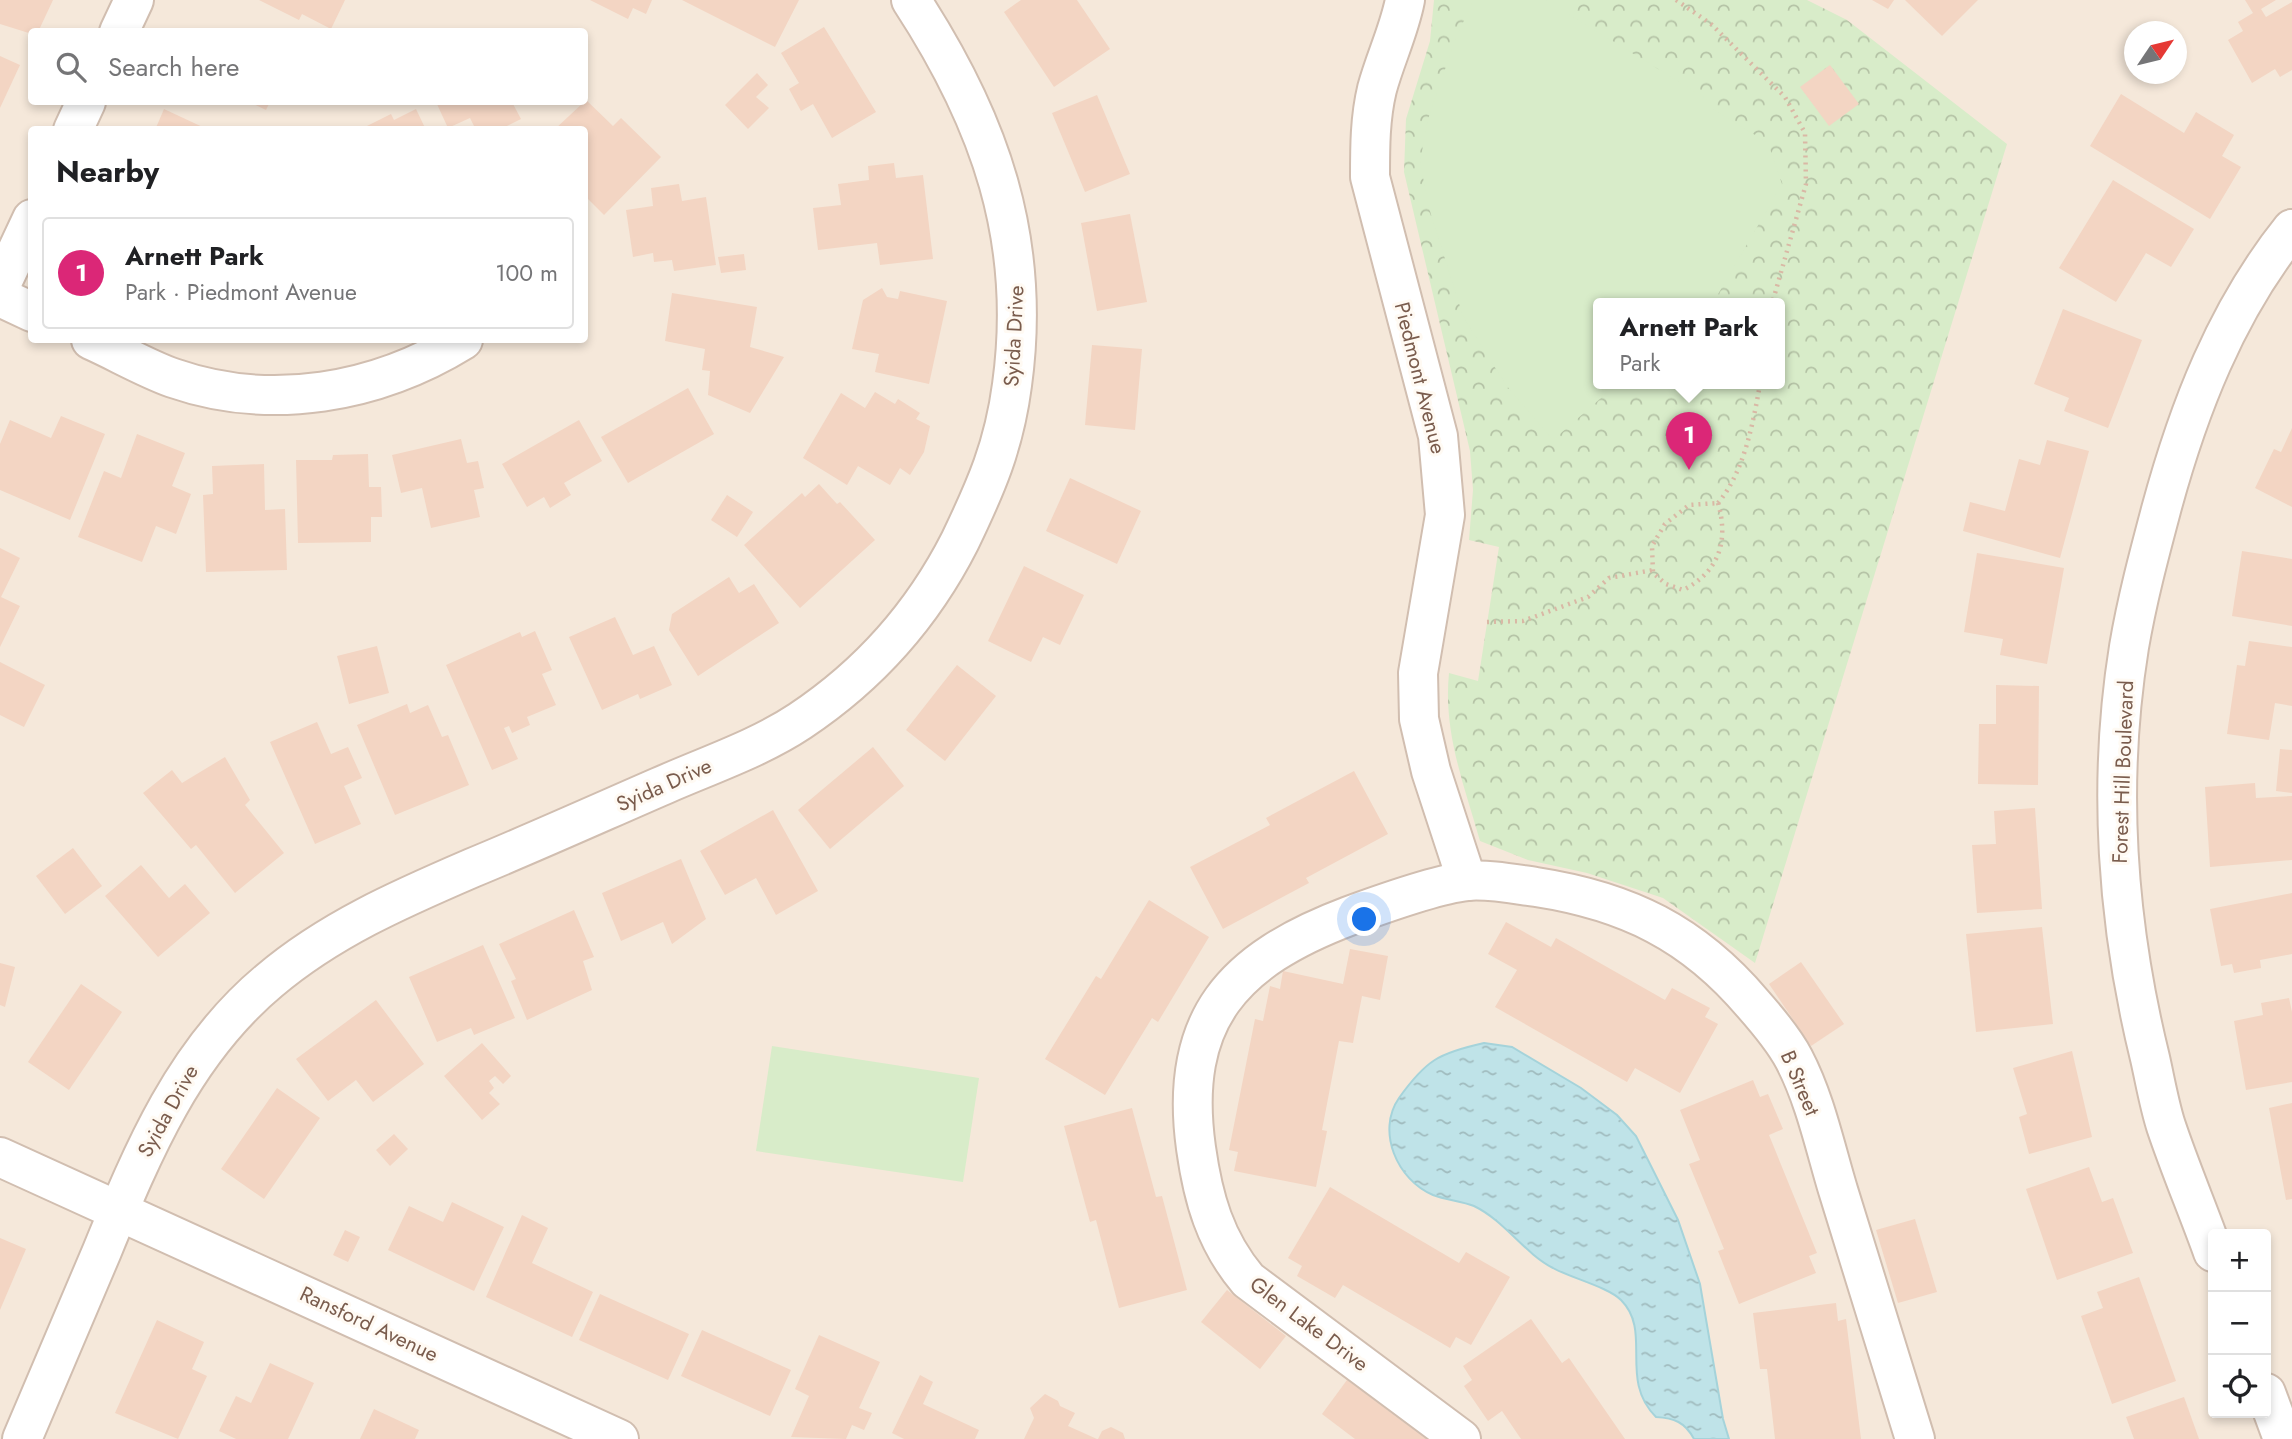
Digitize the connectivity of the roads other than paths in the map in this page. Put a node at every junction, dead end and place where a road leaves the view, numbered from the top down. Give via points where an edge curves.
1 (134, 0) edge
2 (911, 0) edge
3 (1405, 0) edge
4 (121, 28) edge
5 (85, 105) edge
6 (75, 126) edge
7 (28, 228) edge
8 (2292, 229) edge
9 (0, 287) edge
10 (0, 297) edge
11 (28, 310) edge
12 (97, 343) edge
13 (458, 343) edge
14 (1467, 881) junction
15 (0, 1157) edge
16 (119, 1210) junction
17 (2208, 1238) edge
18 (2271, 1407) edge
19 (22, 1439) edge
20 (619, 1439) edge
21 (1461, 1439) edge
22 (1915, 1439) edge
23 (2283, 1439) edge

1 - 4 street
2 - 16 street, Syida Drive via 944,50 984,140 1007,211 1017,272 1018,339 996,463 946,569 891,644 798,723 388,903 328,937 269,981 224,1024 187,1072
3 - 14 street, Piedmont Avenue via 1395,44 1377,89 1370,177 1438,436 1445,515 1418,673 1419,719
5 - 6 street
7 - 9 street
8 - 17 street, Forest Hill Boulevard via 2222,337 2199,389 2143,580 2120,720 2121,907 2133,987 2166,1124
10 - 11 street
12 - 13 street via 173,378 249,394 316,394 381,380 429,361
14 - 21 street, Glen Lake Drive via 1370,908 1280,948 1260,962 1227,992 1210,1018 1192,1079 1202,1188 1215,1231 1230,1259 1248,1280
14 - 22 street, B Street via 1558,891 1644,916 1688,941 1727,973 1763,1015 1799,1072
15 - 16 street, Ransford Avenue
16 - 19 street, Syida Drive
16 - 20 street, Ransford Avenue
18 - 23 street

